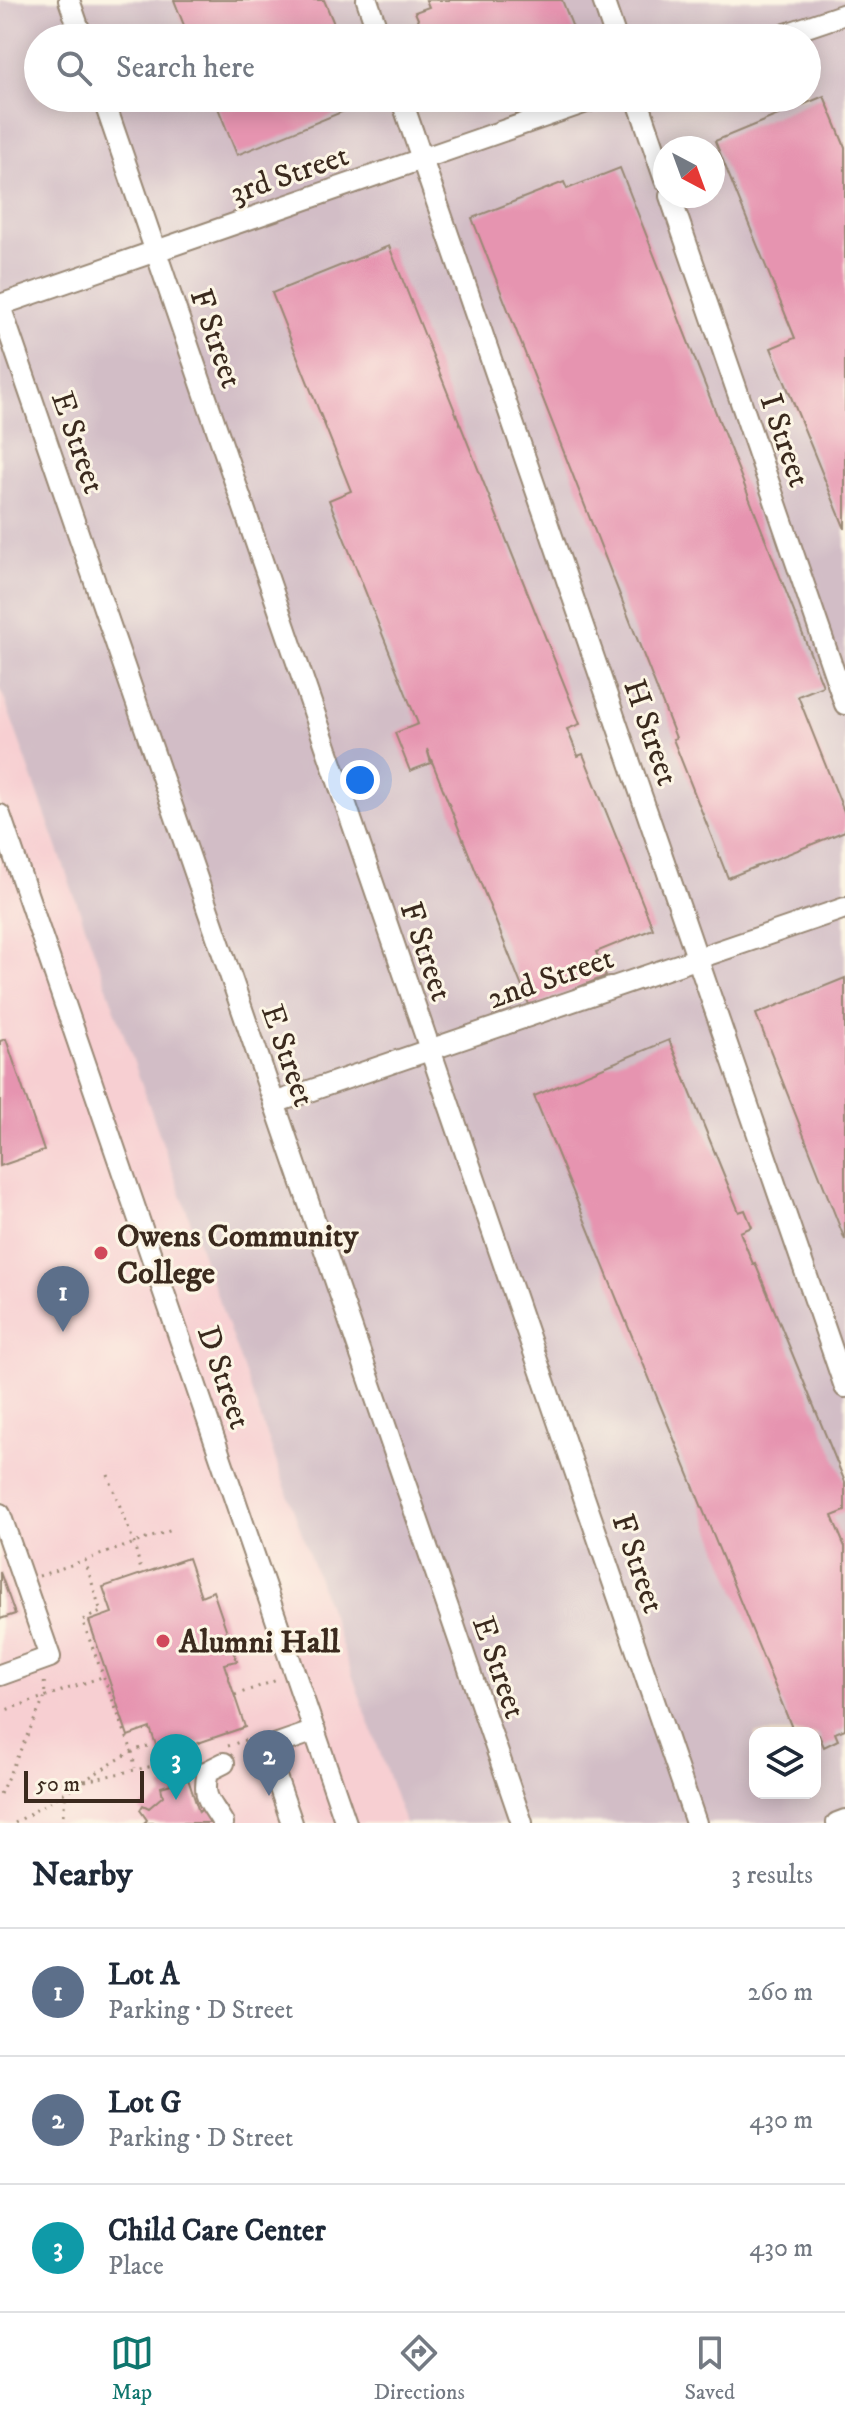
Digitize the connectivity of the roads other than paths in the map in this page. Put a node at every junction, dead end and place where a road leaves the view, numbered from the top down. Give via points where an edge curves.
1 (69, 0) edge
2 (367, 0) edge
3 (603, 0) edge
4 (845, 14) edge
5 (77, 24) edge
6 (375, 24) edge
7 (611, 24) edge
8 (815, 24) edge
9 (108, 112) edge
10 (406, 112) edge
11 (558, 112) edge
12 (642, 112) edge
13 (653, 145) edge
14 (422, 159) junction
15 (674, 208) edge
16 (155, 251) junction
17 (0, 305) edge
18 (845, 704) edge
19 (0, 815) edge
20 (845, 908) edge
21 (698, 958) junction
22 (430, 1050) junction
23 (274, 1103) junction
24 (845, 1387) edge
25 (0, 1514) edge
26 (0, 1675) edge
27 (315, 1731) junction
28 (220, 1757) road end
29 (845, 1820) edge
30 (223, 1823) edge
31 (292, 1823) edge
32 (346, 1823) edge
33 (522, 1823) edge
34 (696, 1823) edge
35 (837, 1823) edge

1 - 5 street
2 - 6 street
3 - 7 street
4 - 8 street
9 - 16 street, F Street
10 - 14 street, H Street
11 - 14 street, 3rd Street
12 - 13 street
14 - 16 street, 3rd Street
14 - 21 street, H Street
15 - 18 street, I Street
16 - 17 street, 3rd Street
16 - 22 street, F Street
17 - 23 street, E Street
19 - 27 street, D Street
20 - 21 street, 2nd Street
21 - 22 street, 2nd Street
21 - 24 street, H Street
22 - 23 street, 2nd Street
22 - 34 street, F Street
23 - 33 street, E Street
25 - 26 street via 50,1657
27 - 31 street via 266,1748
27 - 32 street, D Street
28 - 30 street via 208,1771 204,1790
29 - 35 street

